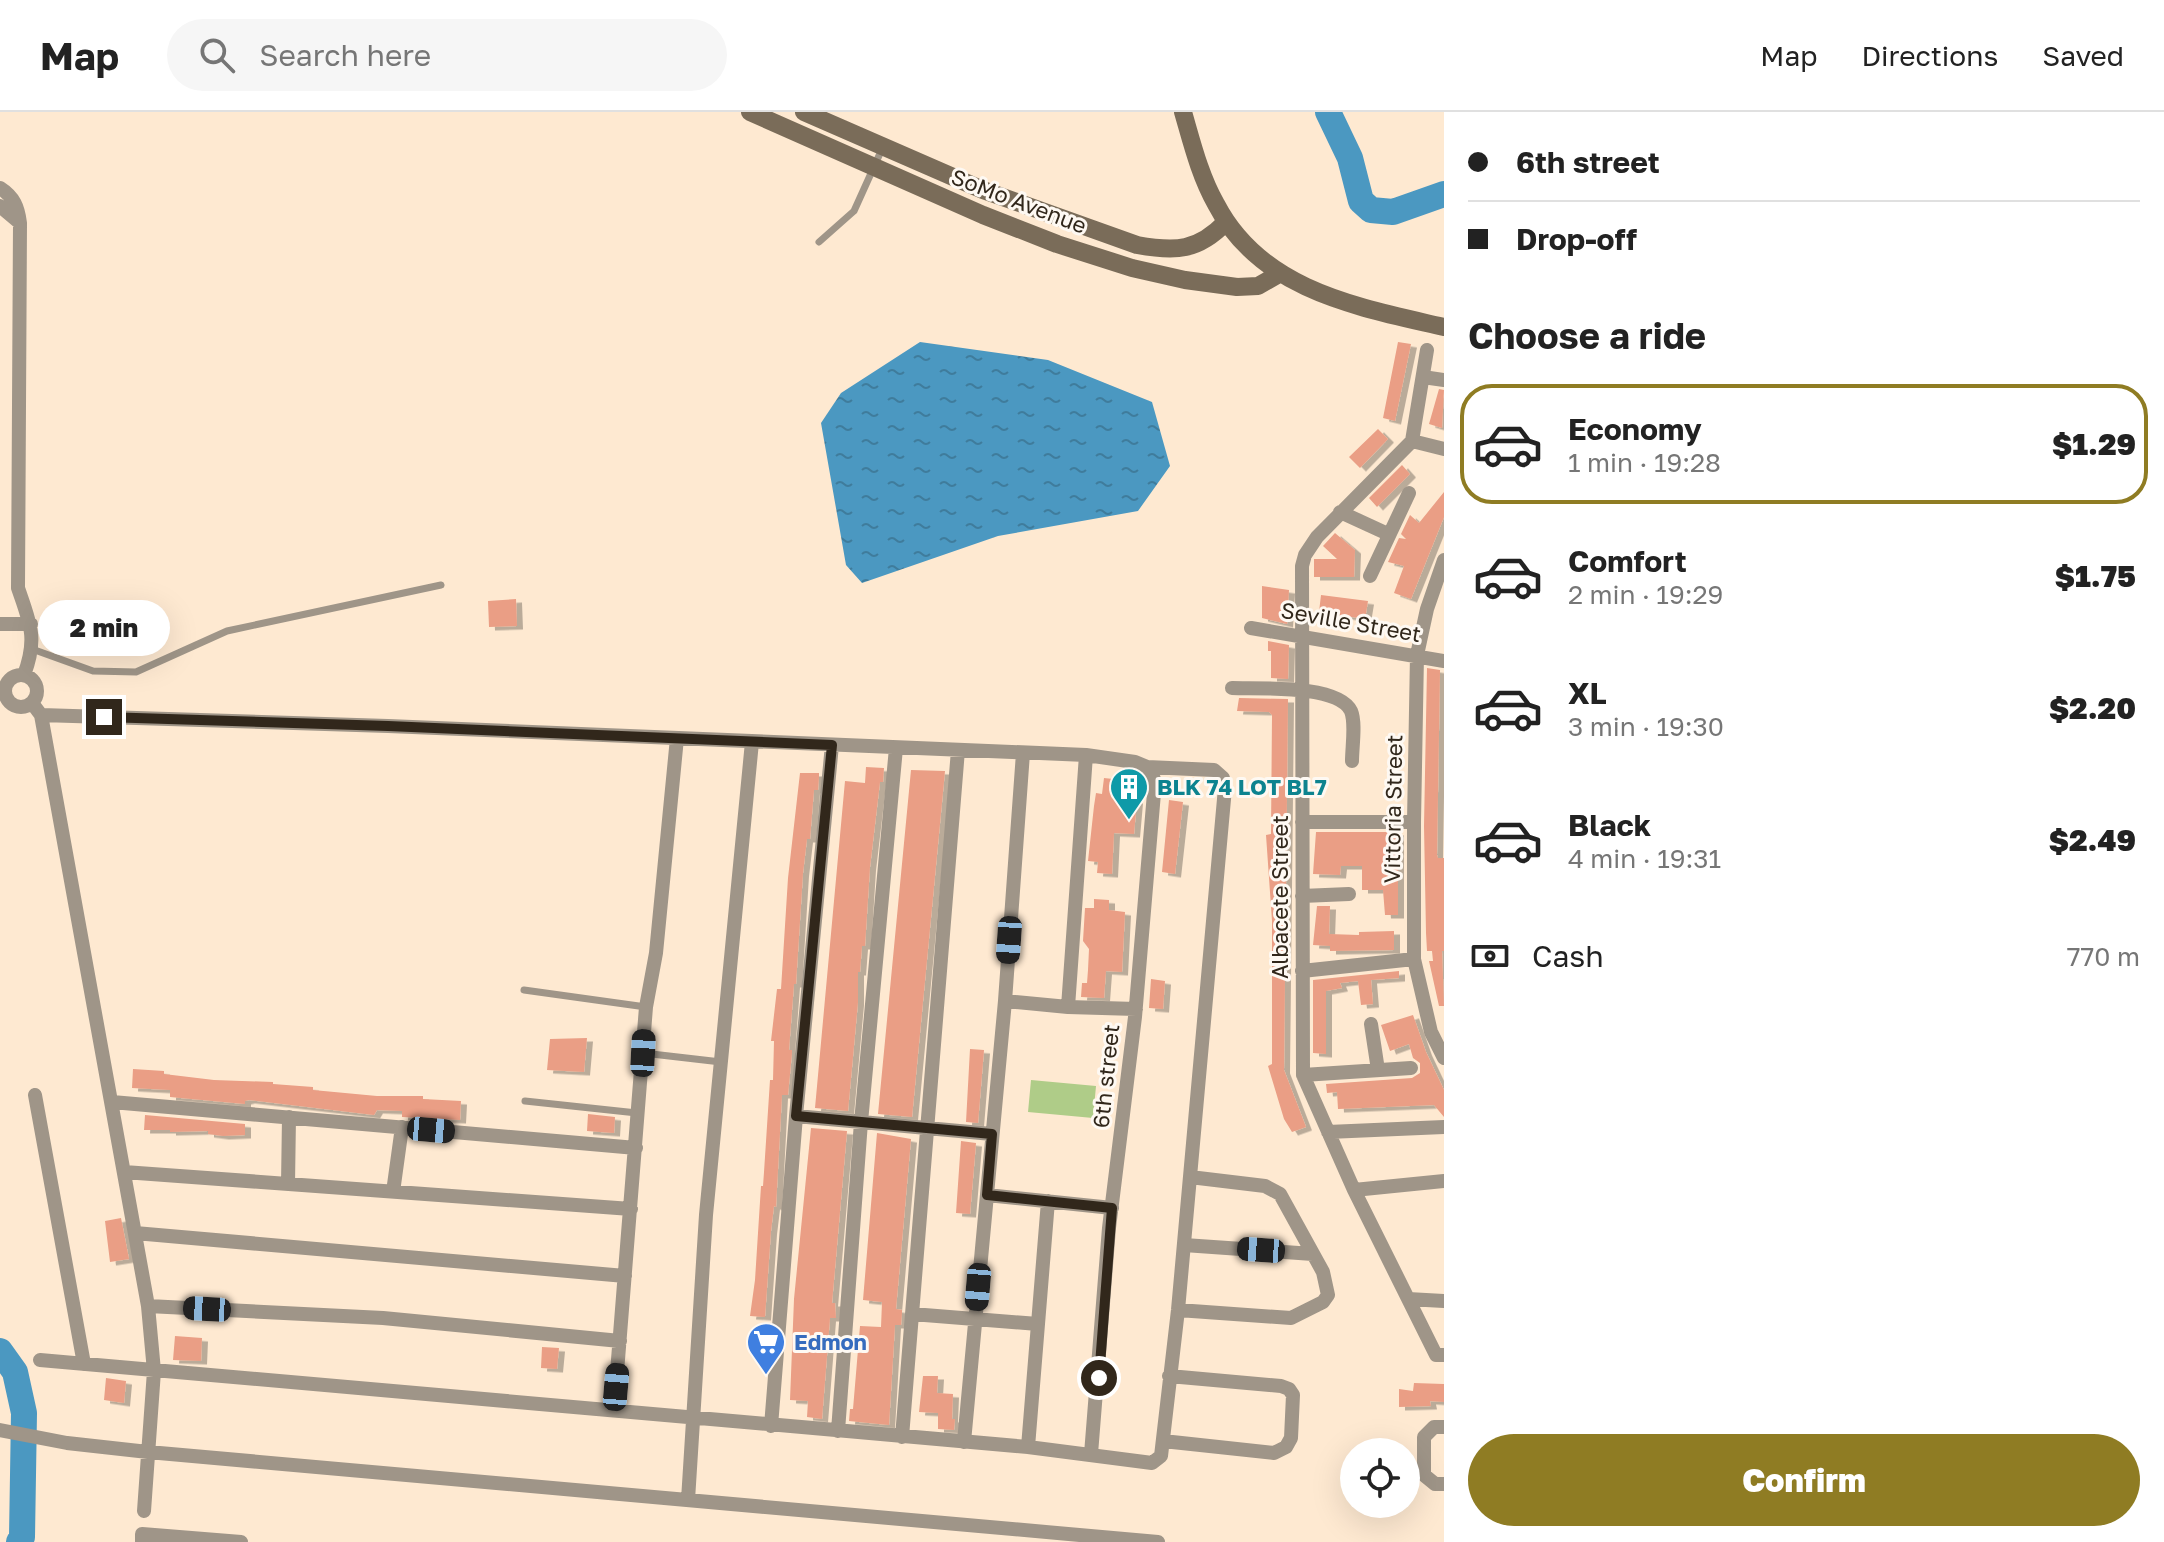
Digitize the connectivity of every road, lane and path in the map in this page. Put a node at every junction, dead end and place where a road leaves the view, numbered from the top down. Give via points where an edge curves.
1 (750, 112) edge
2 (804, 112) edge
3 (1183, 112) edge
4 (883, 147) junction
5 (874, 168) junction
6 (0, 188) edge
7 (0, 206) edge
8 (1226, 222) junction
9 (20, 223) junction
10 (819, 242) dead end
11 (1279, 274) junction
12 (1444, 327) edge
13 (1427, 350) dead end
14 (1423, 377) junction
15 (1444, 380) edge
16 (1412, 441) junction
17 (1444, 449) edge
18 (1409, 493) dead end
19 (1340, 512) junction
20 (1388, 534) junction
21 (1444, 560) edge
22 (1370, 576) dead end
23 (441, 585) dead end
24 (0, 624) edge
25 (31, 624) junction
26 (1251, 628) dead end
27 (1301, 635) junction
28 (32, 649) junction
29 (1417, 655) junction
30 (1444, 661) edge
31 (24, 675) junction
32 (1232, 688) dead end
33 (1301, 691) junction
34 (36, 709) junction
35 (677, 738) junction
36 (752, 742) junction
37 (832, 745) junction
38 (896, 748) junction
39 (958, 750) junction
40 (1023, 753) junction
41 (1086, 755) junction
42 (1352, 761) dead end
43 (1147, 767) junction
44 (1302, 822) junction
45 (1414, 822) junction
46 (1349, 894) dead end
47 (1302, 896) junction
48 (1414, 959) junction
49 (1302, 971) junction
50 (524, 990) dead end
51 (1005, 1001) junction
52 (646, 1007) junction
53 (1068, 1007) junction
54 (1136, 1009) junction
55 (1371, 1024) dead end
56 (643, 1053) junction
57 (1444, 1058) edge
58 (721, 1062) junction
59 (1411, 1068) dead end
60 (1378, 1070) junction
61 (1303, 1075) junction
62 (35, 1095) dead end
63 (525, 1101) dead end
64 (112, 1102) junction
65 (639, 1113) junction
66 (796, 1116) junction
67 (289, 1117) junction
68 (861, 1122) junction
69 (402, 1127) junction
70 (1444, 1127) edge
71 (926, 1128) junction
72 (1328, 1132) junction
73 (992, 1134) junction
74 (636, 1148) junction
75 (124, 1172) junction
76 (1190, 1177) junction
77 (1444, 1181) edge
78 (288, 1184) junction
79 (1354, 1190) junction
80 (393, 1192) junction
81 (987, 1195) junction
82 (1048, 1201) junction
83 (1112, 1208) junction
84 (631, 1209) junction
85 (135, 1233) junction
86 (1184, 1245) junction
87 (1313, 1254) junction
88 (625, 1276) junction
89 (1408, 1299) junction
90 (1444, 1301) edge
91 (148, 1306) junction
92 (1178, 1310) junction
93 (912, 1314) junction
94 (975, 1318) junction
95 (1038, 1324) junction
96 (620, 1341) junction
97 (1444, 1355) edge
98 (40, 1360) dead end
99 (84, 1364) junction
100 (154, 1371) junction
101 (1169, 1376) junction
102 (614, 1410) junction
103 (694, 1419) junction
104 (771, 1426) junction
105 (1444, 1427) edge
106 (2, 1431) edge
107 (838, 1431) junction
108 (902, 1437) junction
109 (1163, 1441) junction
110 (964, 1442) junction
111 (1028, 1447) junction
112 (148, 1452) junction
113 (1091, 1454) junction
114 (1444, 1484) edge
115 (688, 1500) junction
116 (144, 1511) dead end
117 (142, 1538) edge
118 (241, 1542) edge
119 (1158, 1542) edge

1 - 5 street, SoMo Avenue
2 - 4 street, SoMo Avenue
3 - 8 street via 1202,174
4 - 5 lane
4 - 8 street, SoMo Avenue via 1137,245 1190,247 1206,241
5 - 10 lane via 854,211
5 - 11 street, SoMo Avenue via 1019,229 1132,268 1237,287 1258,286
6 - 9 street via 16,204
7 - 9 street
8 - 11 street
9 - 25 street via 18,588
11 - 12 street via 1355,306
13 - 14 street
14 - 15 street
14 - 16 street
16 - 17 street
16 - 19 street, Albacete Street
18 - 20 street
19 - 20 street
19 - 27 street, Albacete Street via 1305,555
20 - 22 street
21 - 29 street, Vittoria Street
23 - 28 lane via 227,631 136,672 93,671
24 - 25 street
25 - 28 street
26 - 27 street, Seville Street
27 - 29 street, Seville Street
27 - 33 street, Albacete Street
28 - 31 street
29 - 30 street, Seville Street
29 - 45 street, Vittoria Street
31 - 34 street via 37,689
31 - 34 street via 9,680 5,696 17,707
32 - 33 street
33 - 42 street via 1342,700 1352,712
33 - 44 street, Albacete Street
34 - 35 street
34 - 64 street
35 - 36 street
35 - 52 street
36 - 37 street
36 - 58 street
37 - 38 street
37 - 66 street
38 - 39 street
38 - 68 street
39 - 40 street
39 - 71 street
40 - 41 street
40 - 51 street
41 - 43 street
41 - 53 street
43 - 54 street, 6th street via 1154,793
43 - 76 street via 1214,770 1225,788
44 - 45 street
44 - 47 street, Albacete Street
45 - 48 street, Vittoria Street
46 - 47 street
47 - 49 street, Albacete Street
48 - 49 street
48 - 57 street, Vittoria Street via 1431,1032
49 - 61 street, Albacete Street
50 - 52 lane
51 - 53 street
51 - 73 street
52 - 56 street
53 - 54 street
54 - 83 street, 6th street
55 - 60 street
56 - 58 lane
56 - 65 street
58 - 103 street
59 - 60 street
60 - 61 street
61 - 72 street, Albacete Street
62 - 99 street
63 - 65 lane
64 - 67 street
64 - 75 street
65 - 74 street
66 - 68 street
66 - 104 street
67 - 69 street
67 - 78 street
68 - 71 street
68 - 107 street
69 - 74 street
69 - 80 street
70 - 72 street
71 - 73 street
71 - 93 street
72 - 79 street, Albacete Street
73 - 81 street
74 - 84 street
75 - 78 street
75 - 85 street
76 - 86 street
76 - 87 street via 1265,1186 1280,1194
77 - 79 street
78 - 80 street
79 - 89 street, Albacete Street
80 - 84 street
81 - 82 street
81 - 94 street
82 - 83 street
82 - 95 street
83 - 113 street, 6th street
84 - 88 street
85 - 88 street
85 - 91 street
86 - 87 street
86 - 92 street
87 - 92 street via 1328,1295 1291,1318
88 - 96 street
89 - 90 street
89 - 97 street, Albacete Street via 1436,1355
91 - 96 street via 383,1318
91 - 100 street
92 - 101 street
93 - 94 street
93 - 108 street
94 - 95 street
94 - 110 street
95 - 111 street
96 - 102 street
98 - 99 street
99 - 100 street
100 - 102 street
100 - 112 street
101 - 109 street
101 - 109 street via 1289,1389 1291,1438 1274,1453
102 - 103 street
103 - 104 street
103 - 115 street
104 - 107 street
105 - 114 street via 1434,1427 1424,1437 1424,1475
106 - 112 street
107 - 108 street
108 - 110 street
109 - 113 street via 1161,1456 1152,1463
110 - 111 street
111 - 113 street
112 - 115 street
112 - 116 street
115 - 119 street
117 - 118 street

